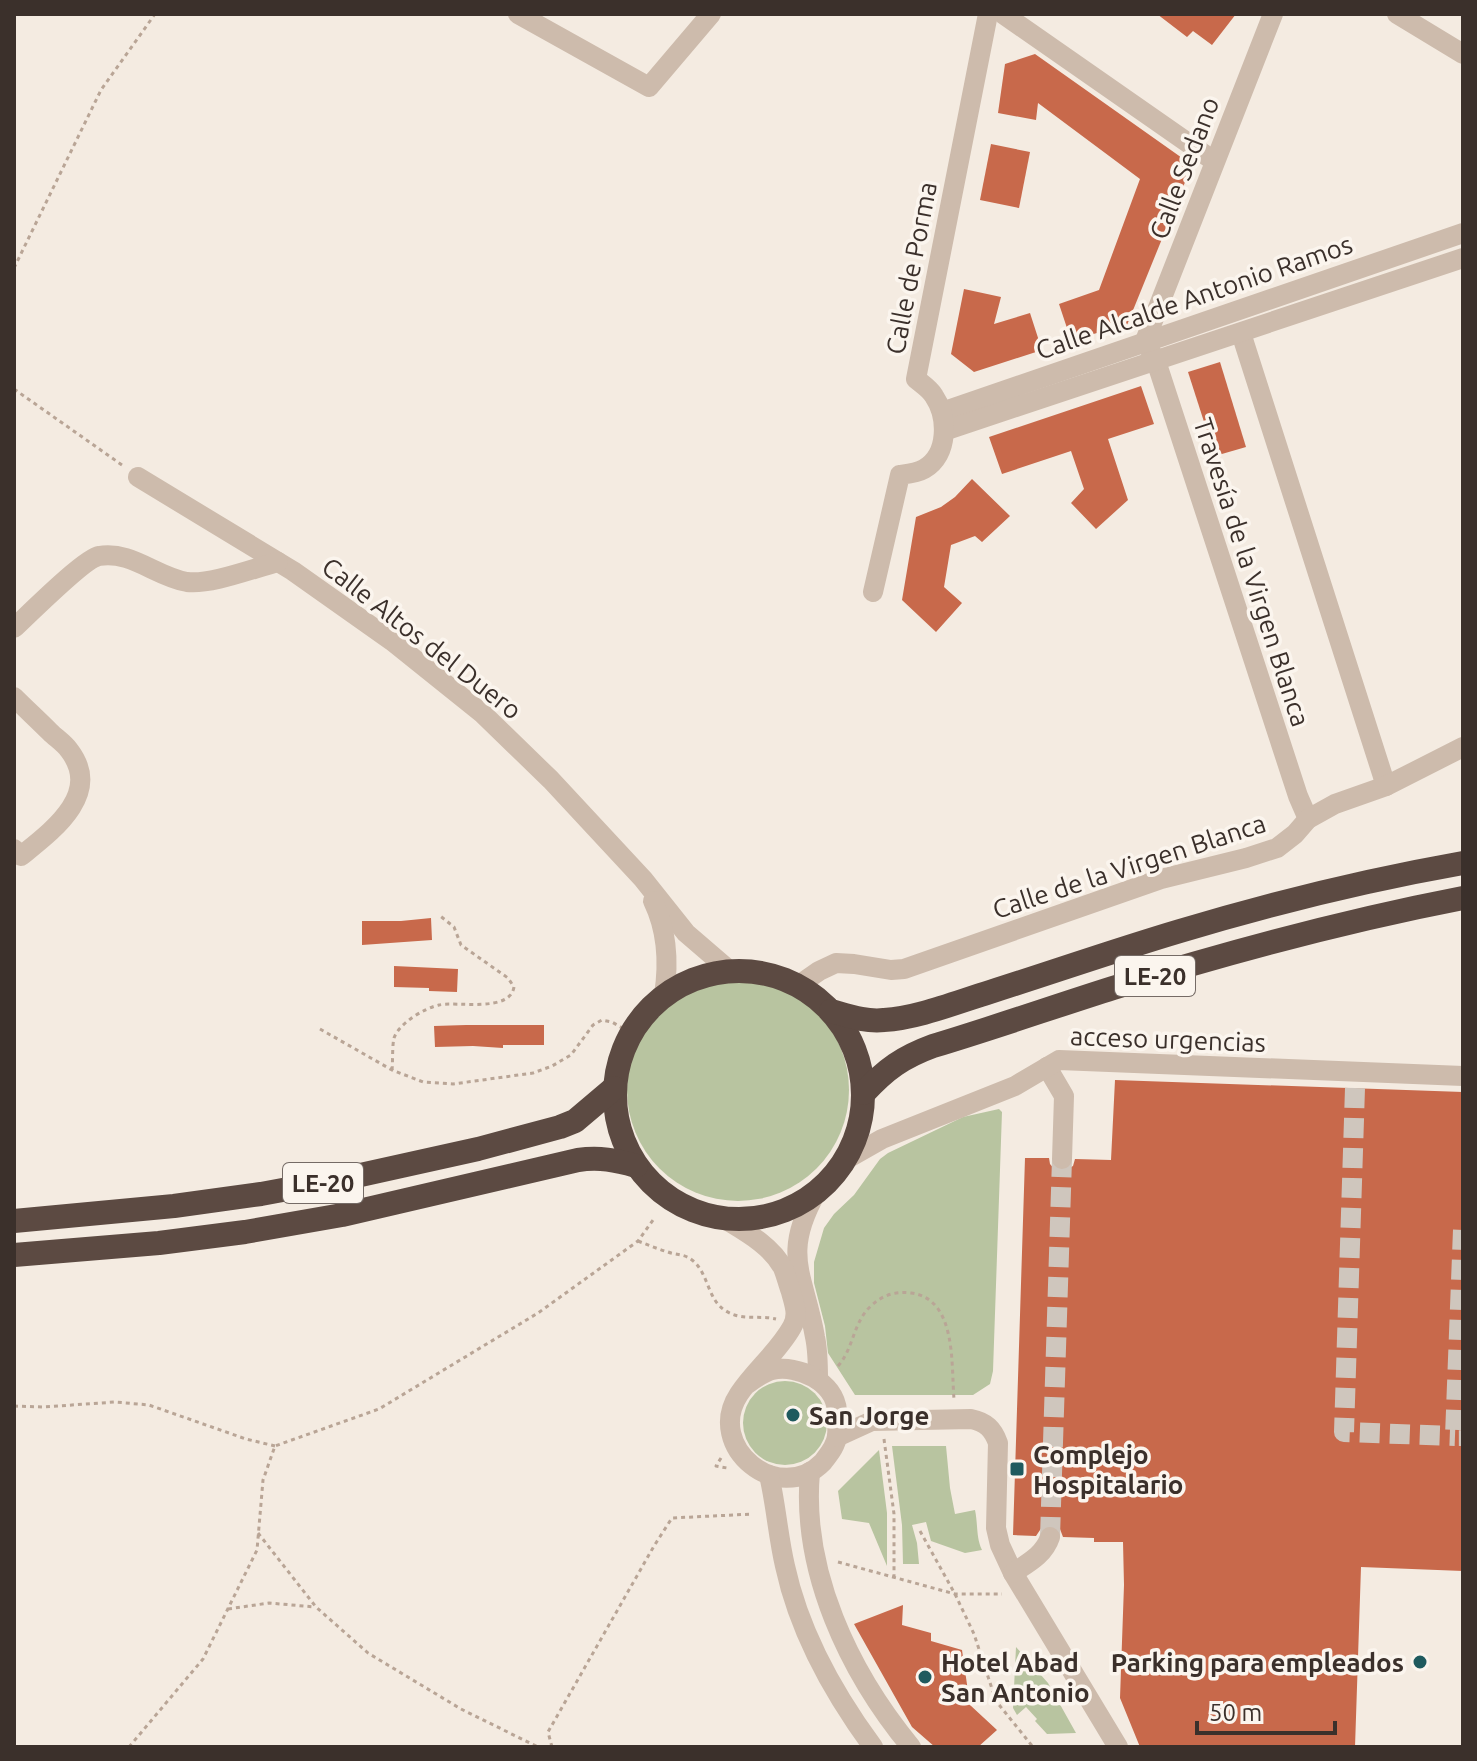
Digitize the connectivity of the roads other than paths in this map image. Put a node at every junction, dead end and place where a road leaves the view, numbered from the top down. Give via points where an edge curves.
1 (518, 14) edge
2 (988, 14) edge
3 (1003, 14) edge
4 (1273, 14) edge
5 (1397, 14) edge
6 (707, 15) edge
7 (1457, 46) edge
8 (1214, 161) junction
9 (1463, 233) edge
10 (1463, 258) edge
11 (1241, 333) junction
12 (1145, 341) junction
13 (1156, 361) junction
14 (943, 422) junction
15 (138, 477) road end
16 (278, 562) junction
17 (873, 592) dead end
18 (14, 628) edge
19 (14, 697) edge
20 (1463, 747) edge
21 (1386, 786) junction
22 (1308, 819) junction
23 (14, 849) edge
24 (1463, 863) edge
25 (643, 879) junction
26 (1463, 898) edge
27 (729, 970) junction
28 (799, 985) junction
29 (664, 995) junction
30 (831, 1011) junction
31 (1047, 1067) junction
32 (1463, 1076) edge
33 (614, 1088) junction
34 (864, 1093) junction
35 (1062, 1159) tunnel mouth
36 (845, 1160) junction
37 (636, 1166) junction
38 (816, 1193) junction
39 (723, 1218) junction
40 (14, 1221) edge
41 (14, 1255) edge
42 (825, 1376) junction
43 (746, 1385) junction
44 (836, 1405) junction
45 (872, 1421) junction
46 (837, 1437) junction
47 (810, 1472) junction
48 (769, 1475) junction
49 (1050, 1537) tunnel mouth
50 (1013, 1573) junction
51 (873, 1747) edge
52 (911, 1747) edge
53 (1118, 1747) edge

1 - 6 street via 649,87
2 - 14 street, Calle de Porma via 916,379 933,394
3 - 8 street
4 - 8 street, Calle Sedano
5 - 7 street
8 - 12 street, Calle Sedano
9 - 12 street, Calle Alcalde Antonio Ramos
10 - 11 street, Calle Alcalde Antonio Ramos
11 - 13 street, Calle Alcalde Antonio Ramos
11 - 21 street
12 - 13 street, Travesía de la Virgen Blanca
12 - 14 street, Calle Alcalde Antonio Ramos
13 - 14 street, Calle Alcalde Antonio Ramos
13 - 22 street, Travesía de la Virgen Blanca
14 - 17 street via 941,448 934,460 924,469 900,475
15 - 16 street, Calle Altos del Duero
16 - 18 street via 208,582 189,582 120,555 96,556
16 - 25 street, Calle Altos del Duero via 392,641 483,714
19 - 23 street via 70,751 79,772 79,791 56,828 21,856
20 - 21 street, Calle de la Virgen Blanca
21 - 22 street, Calle de la Virgen Blanca
22 - 28 street, Calle de la Virgen Blanca via 1277,848 1161,879 904,969 836,963
24 - 30 highway, LE-20 via 1259,908 900,1018 864,1020
25 - 27 street, Calle Altos del Duero via 686,933
25 - 29 street, Calle Altos del Duero via 660,915 667,974
26 - 34 highway, LE-20 via 1271,942 933,1046 891,1066
27 - 28 highway, LE-20 via 777,976
27 - 29 highway, LE-20 via 695,978
28 - 30 highway, LE-20
29 - 33 highway, LE-20 via 631,1033
30 - 34 highway, LE-20 via 855,1049
31 - 32 street, acceso urgencias via 1059,1060 1355,1080
31 - 35 street via 1064,1096
31 - 36 street, acceso urgencias
33 - 37 highway, LE-20 via 618,1129
33 - 40 highway, LE-20 via 575,1121 478,1149 261,1194
34 - 36 highway, LE-20 via 859,1128
36 - 38 highway, LE-20
37 - 39 highway, LE-20 via 657,1189 688,1209
37 - 41 highway, LE-20 via 618,1160 578,1160 245,1232
38 - 39 highway, LE-20 via 772,1215
38 - 42 street via 804,1214 797,1261
39 - 43 street via 772,1254 795,1306 794,1324
42 - 43 street via 774,1370
42 - 44 street
43 - 48 street via 732,1409 732,1436 745,1461
44 - 45 street
44 - 46 street
45 - 46 street
45 - 50 street via 971,1419 989,1427 998,1443 996,1528
46 - 47 street via 830,1453
47 - 48 street
47 - 52 street via 811,1541 832,1613 867,1684
48 - 51 street via 800,1616 821,1663
49 - 50 street via 1040,1554
50 - 53 street

